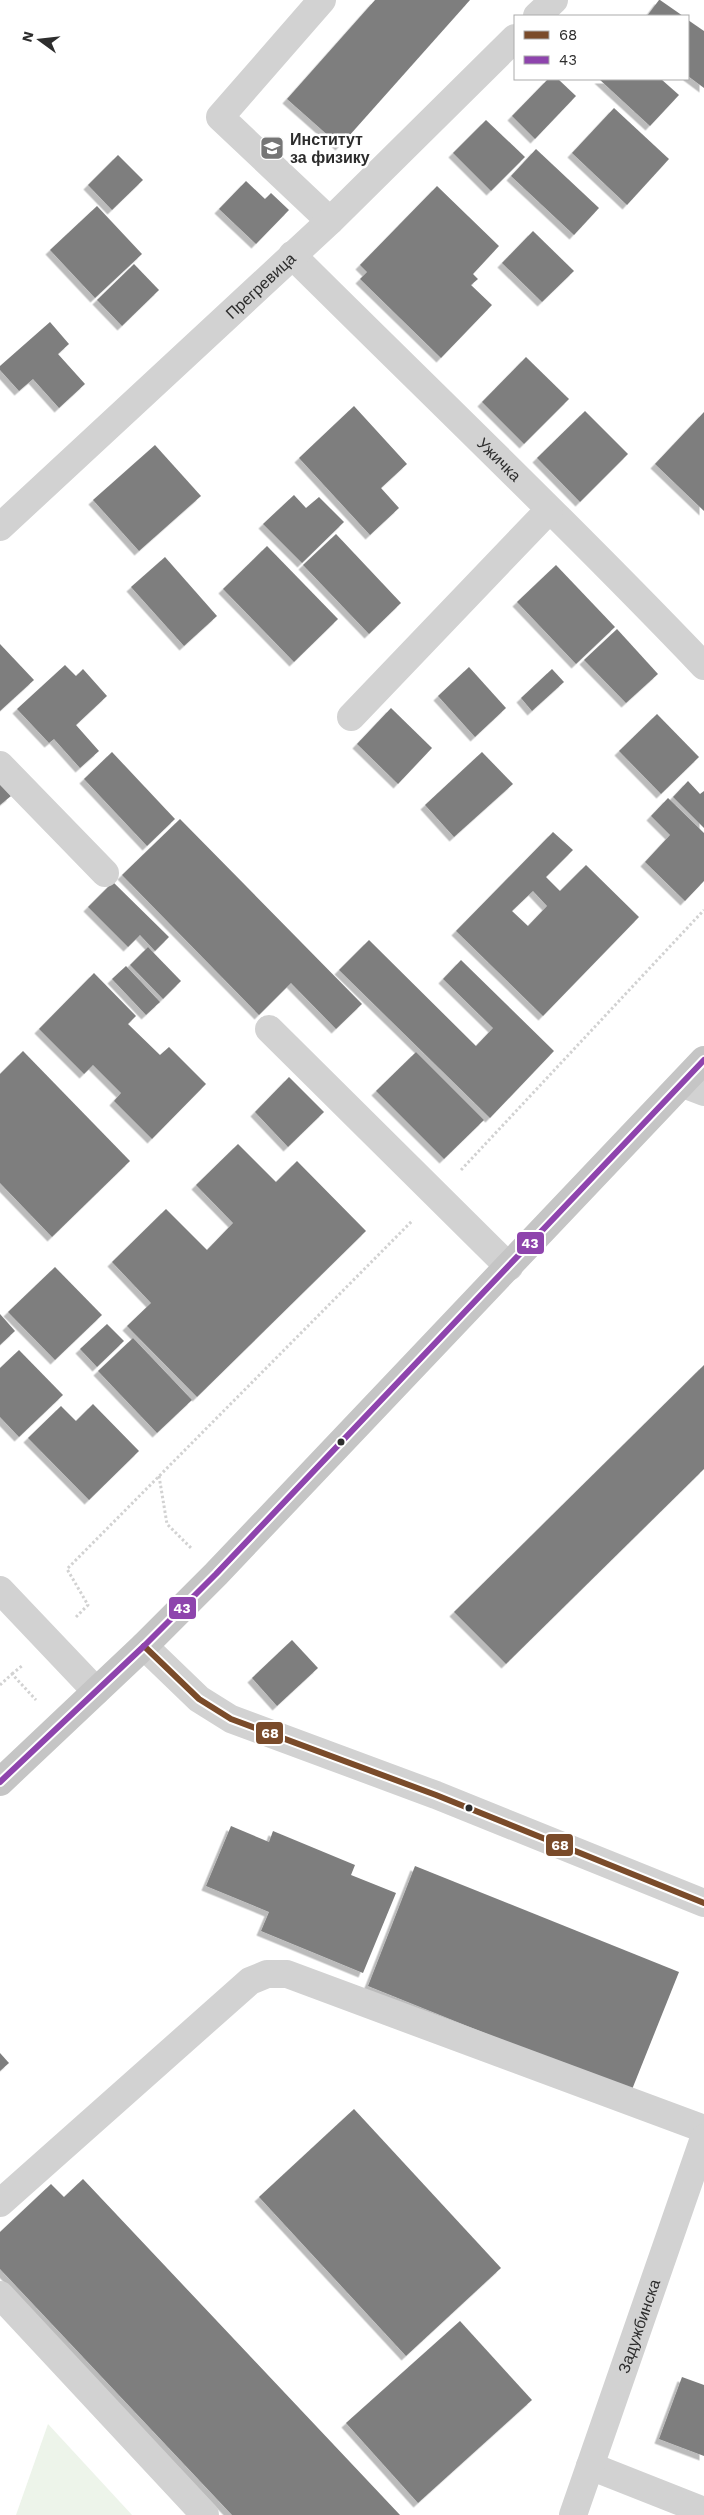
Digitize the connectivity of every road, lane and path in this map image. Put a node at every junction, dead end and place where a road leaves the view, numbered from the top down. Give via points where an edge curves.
1 (322, 0) edge
2 (554, 0) edge
3 (538, 15) edge
4 (514, 39) edge
5 (330, 221) junction
6 (292, 255) junction
7 (548, 510) junction
8 (0, 527) edge
9 (704, 666) edge
10 (351, 716) dead end
11 (0, 765) edge
12 (104, 873) dead end
13 (704, 910) edge
14 (269, 1029) dead end
15 (704, 1060) edge
16 (693, 1088) edge
17 (437, 1195) junction
18 (510, 1266) junction
19 (159, 1476) junction
20 (216, 1574) junction
21 (0, 1590) edge
22 (50, 1642) junction
23 (144, 1646) junction
24 (12, 1674) junction
25 (0, 1685) edge
26 (96, 1691) junction
27 (60, 1725) junction
28 (0, 1782) edge
29 (704, 1903) edge
30 (704, 2129) edge
31 (704, 2138) edge
32 (0, 2203) edge
33 (0, 2295) edge
34 (590, 2466) junction
35 (704, 2511) edge
36 (206, 2515) edge
37 (573, 2515) edge

1 - 5 street via 220,117
2 - 3 street
4 - 5 street, Прегревица
5 - 6 street, Прегревица
6 - 7 street, Ужичка
6 - 8 street, Прегревица
7 - 9 street, Ужичка via 595,552
7 - 10 street
11 - 12 street
13 - 17 path
14 - 17 street
15 - 16 main road
16 - 18 main road
17 - 18 street
17 - 19 path
18 - 20 main road
19 - 20 path via 167,1524
19 - 22 path via 67,1569 88,1605
20 - 23 main road
21 - 22 street
22 - 24 path
22 - 26 street
23 - 26 main road
23 - 29 street via 198,1700 231,1719 436,1795
24 - 25 path
24 - 27 path
26 - 27 main road
27 - 28 main road
30 - 32 street via 286,1974 267,1974 250,1982
31 - 34 street, Задужбинска
33 - 36 street
34 - 35 street
34 - 37 street, Задужбинска

